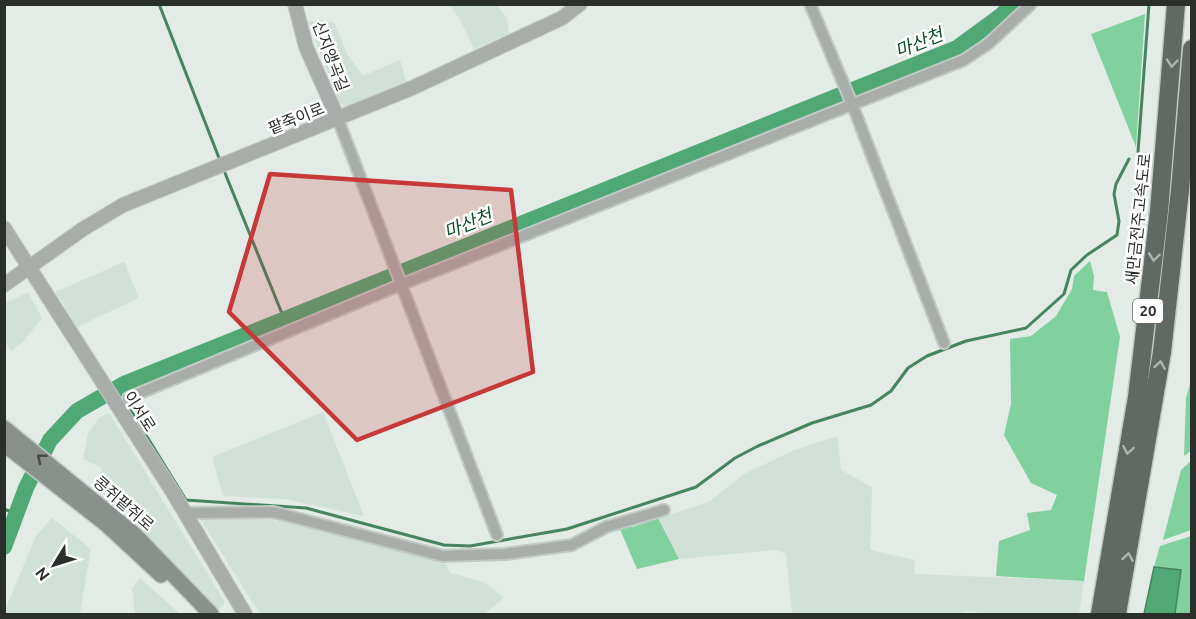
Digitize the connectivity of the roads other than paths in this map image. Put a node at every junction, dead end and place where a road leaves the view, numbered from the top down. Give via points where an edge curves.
1 (295, 4) edge
2 (579, 4) edge
3 (810, 4) edge
4 (1031, 4) edge
5 (1176, 4) edge
6 (1191, 49) edge
7 (850, 101) junction
8 (338, 119) junction
9 (4, 228) edge
10 (29, 268) junction
11 (399, 282) junction
12 (4, 285) edge
13 (944, 343) dead end
14 (128, 398) dead end
15 (4, 428) edge
16 (4, 444) edge
17 (21, 449) junction
18 (56, 477) junction
19 (664, 510) dead end
20 (185, 513) junction
21 (497, 535) dead end
22 (198, 615) edge
23 (211, 615) edge
24 (245, 615) edge
25 (1100, 615) edge
26 (1117, 615) edge

1 - 8 street, 신지앵곡길 via 306,47
2 - 8 street, 팥죽이로 via 562,18
3 - 7 street
4 - 7 street via 988,44 964,60
5 -> 25 highway, 새만금전주고속도로 / 20 via 1159,211 1137,397
26 -> 6 highway, 20 via 1162,352
7 - 11 street
7 - 13 street
8 - 10 street, 팥죽이로 via 123,206
8 - 11 street
9 - 10 street, 이서로
10 - 12 street, 팥죽이로
10 - 20 street, 이서로
11 - 14 street
11 - 21 street
15 - 17 main road, 콩쥐팥쥐로
16 - 17 main road, 콩쥐팥쥐로
17 - 18 main road, 콩쥐팥쥐로
18 - 22 main road, 콩쥐팥쥐로
18 - 23 main road, 콩쥐팥쥐로 via 134,534
19 - 20 street via 606,527 572,544 505,555 443,556 273,512
20 - 24 street, 이서로

